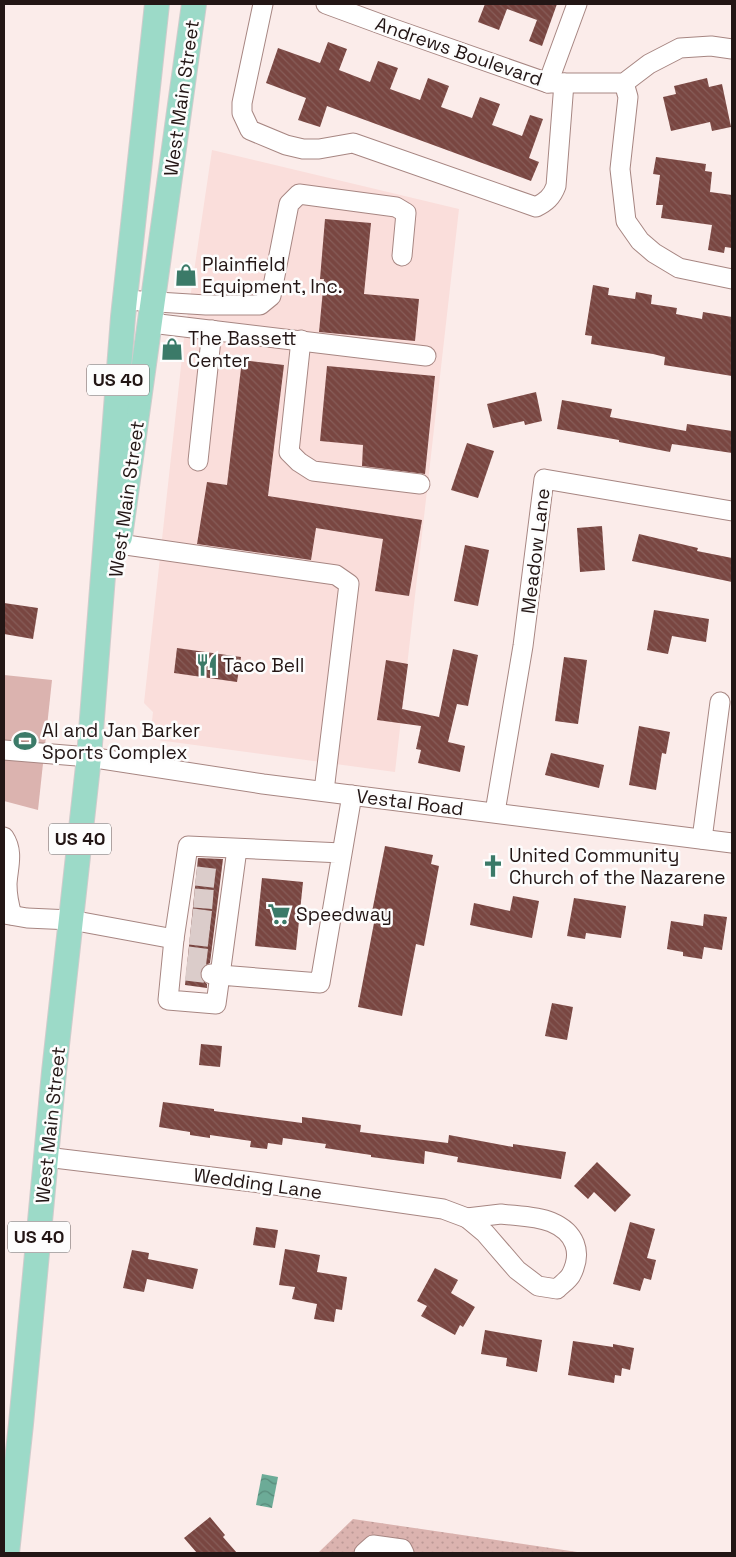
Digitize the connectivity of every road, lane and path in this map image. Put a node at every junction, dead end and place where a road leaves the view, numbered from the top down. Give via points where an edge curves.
1 (157, 4) edge
2 (194, 4) edge
3 (263, 4) edge
4 (326, 4) edge
5 (577, 4) edge
6 (732, 50) edge
7 (556, 83) junction
8 (624, 83) junction
9 (402, 256) dead end
10 (732, 279) edge
11 (125, 300) junction
12 (153, 312) junction
13 (212, 330) junction
14 (301, 340) junction
15 (426, 356) dead end
16 (198, 461) dead end
17 (420, 484) dead end
18 (732, 511) edge
19 (120, 544) junction
20 (720, 702) dead end
21 (4, 750) edge
22 (89, 757) junction
23 (324, 791) junction
24 (352, 795) junction
25 (495, 812) junction
26 (4, 837) edge
27 (702, 839) junction
28 (732, 843) edge
29 (238, 848) junction
30 (342, 853) junction
31 (6, 911) edge
32 (71, 920) junction
33 (181, 944) junction
34 (216, 967) junction
35 (46, 1157) junction
36 (467, 1218) junction
37 (7, 1553) edge
38 (364, 1553) edge
39 (404, 1553) edge

1 - 11 main road, West Main Street / US 40
2 - 12 main road, West Main Street / US 40
3 - 7 street via 242,114 250,130 303,149 353,143 536,207 552,195 556,186
4 - 7 street, Andrews Boulevard
5 - 7 street
6 - 8 street via 710,46 680,48 649,64
7 - 8 street, Andrews Boulevard
8 - 10 street via 628,97 620,170 626,221 640,241 679,268
9 - 12 street via 406,213 396,207 299,194 289,204 271,296 260,305 206,305
11 - 12 street
11 - 22 main road, West Main Street / US 40
12 - 13 street
12 - 19 main road, West Main Street / US 40
13 - 14 street
13 - 16 street
14 - 15 street
14 - 17 street via 289,452 313,471
18 - 25 street, Meadow Lane via 544,479 523,646
19 - 22 main road, West Main Street / US 40
19 - 23 street via 336,575 349,584
20 - 27 street
21 - 22 street, Vestal Road
22 - 23 street, Vestal Road
22 - 32 main road, West Main Street / US 40
23 - 24 street, Vestal Road
24 - 25 street, Vestal Road
24 - 30 street
25 - 27 street, Vestal Road
26 - 31 street via 10,855
27 - 28 street, Vestal Road
29 - 30 street
29 - 33 street via 188,846 190,876
29 - 34 street via 227,879
30 - 34 street via 320,983
31 - 32 street via 27,918
32 - 33 street
32 - 35 main road, West Main Street / US 40
33 - 34 street via 168,1000 216,1004
35 - 36 street, Wedding Lane via 443,1209
35 - 37 main road, West Main Street / US 40
36 - 36 street, Wedding Lane via 485,1233 517,1270 538,1286 557,1288 570,1276 576,1263 577,1249 568,1232 559,1226 544,1220 502,1214
38 - 39 street via 373,1545 402,1549

